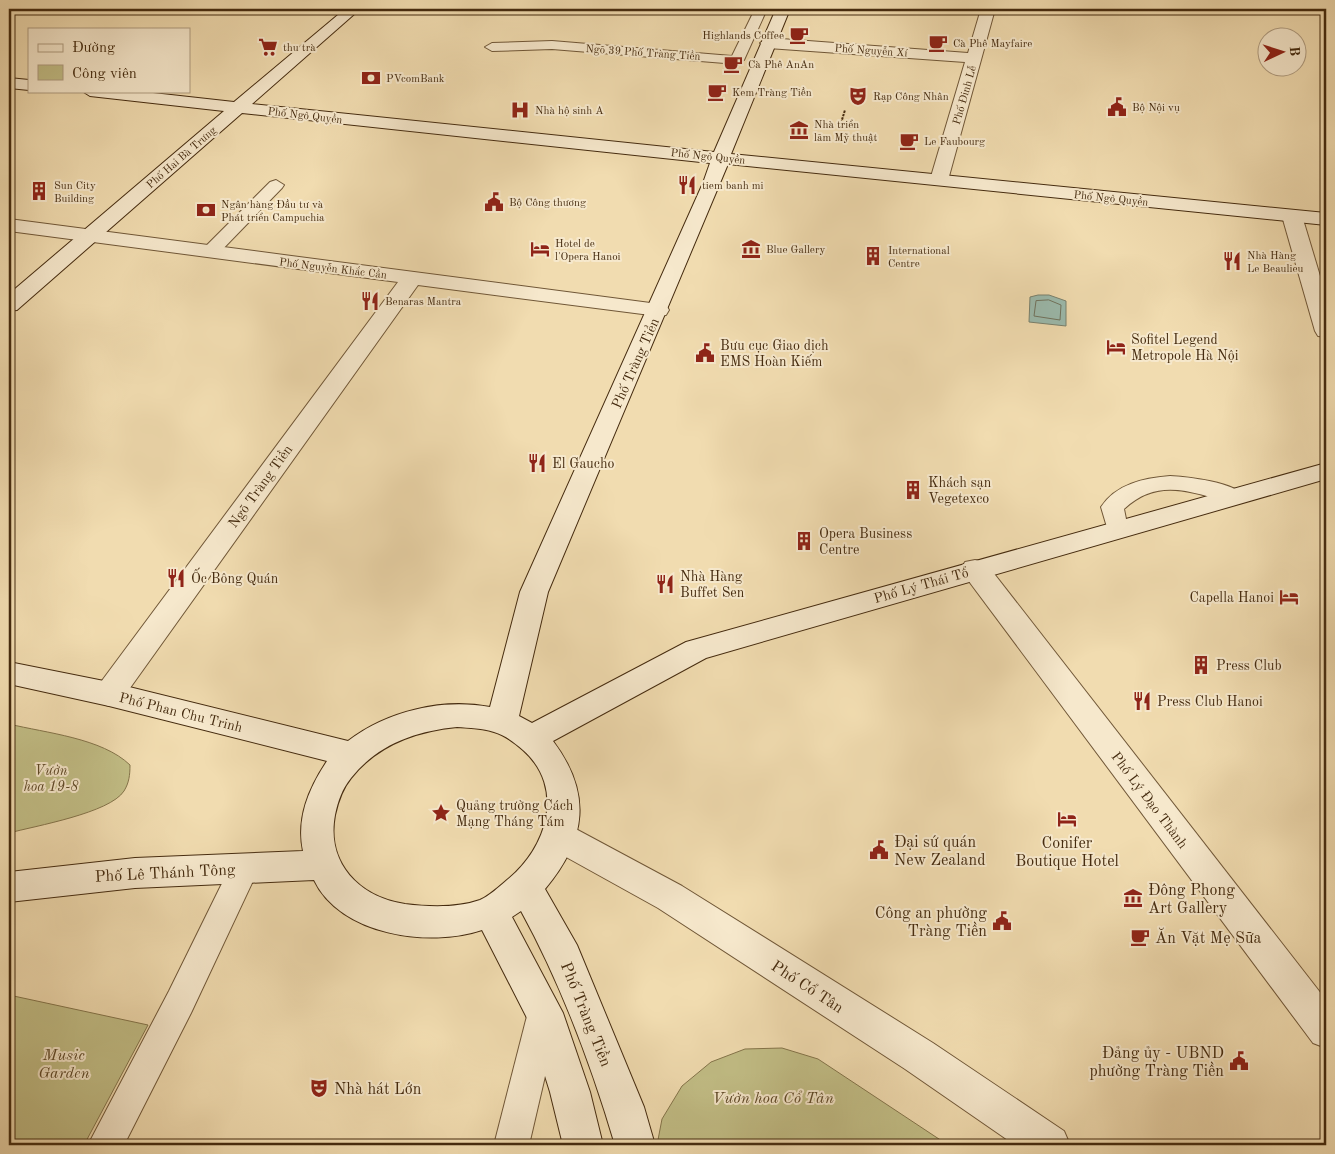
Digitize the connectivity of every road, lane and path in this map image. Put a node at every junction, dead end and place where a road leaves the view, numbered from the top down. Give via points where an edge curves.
1 (353, 9) edge
2 (761, 9) edge
3 (783, 9) edge
4 (988, 9) edge
5 (768, 43) junction
6 (492, 46) dead end
7 (975, 58) junction
8 (9, 83) edge
9 (28, 85) edge
10 (99, 92) edge
11 (240, 107) junction
12 (845, 110) dead end
13 (840, 123) dead end
14 (721, 158) junction
15 (939, 180) junction
16 (276, 185) dead end
17 (1292, 216) junction
18 (1326, 220) edge
19 (9, 226) edge
20 (90, 236) junction
21 (210, 252) junction
22 (412, 278) junction
23 (9, 305) edge
24 (658, 310) junction
25 (1326, 331) edge
26 (1326, 471) edge
27 (975, 569) junction
28 (9, 674) edge
29 (109, 694) junction
30 (502, 722) junction
31 (531, 738) junction
32 (10, 741) dead end
33 (9, 746) edge
34 (352, 755) junction
35 (560, 837) junction
36 (322, 865) junction
37 (244, 868) junction
38 (9, 887) edge
39 (526, 887) junction
40 (491, 912) junction
41 (544, 1013) junction
42 (1326, 1030) edge
43 (105, 1145) edge
44 (512, 1145) edge
45 (583, 1145) edge
46 (635, 1145) edge
47 (1050, 1145) edge

1 - 11 street, Phố Hai Bà Trưng
2 - 6 lane, Ngõ 39 Phố Tràng Tiền via 737,60 552,45
3 - 5 street, Phố Tràng Tiền
4 - 7 street, Phố Đinh Lễ
5 - 7 street, Phố Nguyễn Xí
5 - 14 street, Phố Tràng Tiền
7 - 15 street, Phố Đinh Lễ
8 - 9 street
10 - 11 street, Phố Ngô Quyền
11 - 14 street, Phố Ngô Quyền
11 - 20 street, Phố Hai Bà Trưng
12 - 13 path
14 - 15 street, Phố Ngô Quyền
14 - 24 street, Phố Tràng Tiền
15 - 17 street, Phố Ngô Quyền
16 - 21 lane
17 - 18 street, Phố Ngô Quyền
17 - 25 street
19 - 20 street, Phố Nguyễn Khắc Cần
20 - 21 street, Phố Nguyễn Khắc Cần
20 - 23 street, Phố Hai Bà Trưng
21 - 22 street, Phố Nguyễn Khắc Cần
22 - 24 street, Phố Nguyễn Khắc Cần
22 - 29 street, Ngõ Tràng Tiền
24 - 30 street, Phố Tràng Tiền via 534,592
26 - 27 street, Phố Lý Thái Tổ
27 - 31 street, Phố Lý Thái Tổ via 696,650
27 - 42 street, Phố Lý Đạo Thành
28 - 29 street, Phố Phan Chu Trinh
29 - 34 street, Phố Phan Chu Trinh
30 - 31 street
30 - 34 street via 457,715 429,718 401,725
31 - 35 street via 552,760 564,788
32 - 33 path
34 - 36 street via 327,788 316,819 316,842
35 - 39 street via 547,863
35 - 47 street, Phố Cổ Tân via 670,897 919,1056
36 - 37 street, Phố Lê Thánh Tông
36 - 40 street via 343,894 378,915 420,922 452,922
37 - 38 street, Phố Lê Thánh Tông via 135,873
37 - 43 lane via 180,1002
39 - 40 street
39 - 46 street, Phố Tràng Tiền via 559,945 624,1107
40 - 41 street
41 - 44 lane
41 - 45 street via 570,1092

